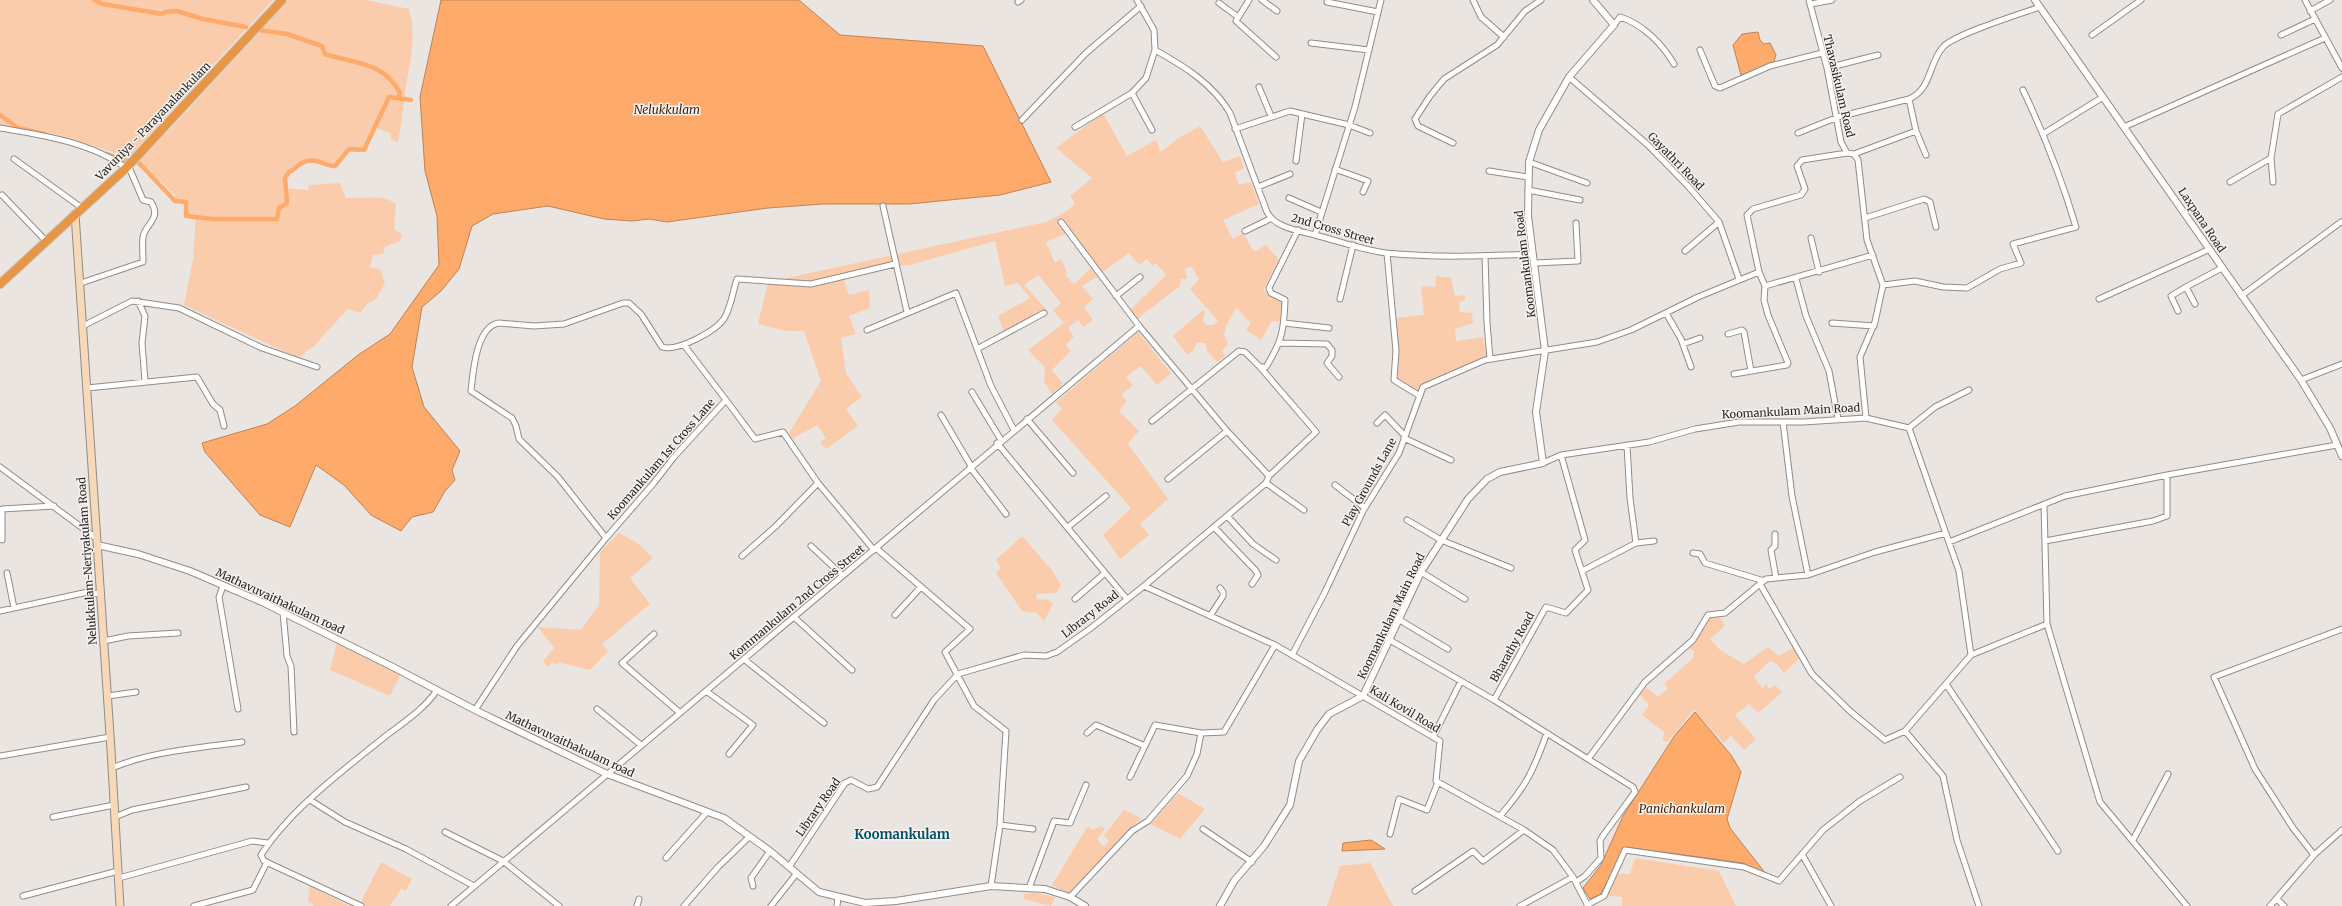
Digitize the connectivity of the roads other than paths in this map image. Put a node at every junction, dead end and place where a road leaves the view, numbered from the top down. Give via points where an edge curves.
1 (282, 0) edge
2 (1137, 0) edge
3 (1249, 0) edge
4 (1262, 0) edge
5 (1381, 0) edge
6 (1473, 0) edge
7 (1541, 0) edge
8 (1593, 0) edge
9 (1832, 0) edge
10 (2035, 0) edge
11 (2141, 0) edge
12 (2305, 0) edge
13 (2330, 0) edge
14 (1327, 2) dead end
15 (1810, 2) edge
16 (1219, 3) dead end
17 (1141, 6) junction
18 (2040, 7) junction
19 (1276, 11) dead end
20 (2310, 11) junction
21 (1378, 12) junction
22 (1238, 17) junction
23 (2315, 19) junction
24 (1614, 25) junction
25 (2092, 35) dead end
26 (2281, 35) dead end
27 (1504, 37) junction
28 (2325, 38) junction
29 (1311, 43) dead end
30 (1155, 50) junction
31 (1368, 50) junction
32 (1700, 50) dead end
33 (1822, 53) junction
34 (1878, 55) dead end
35 (1276, 57) dead end
36 (1674, 64) dead end
37 (1827, 68) junction
38 (2342, 68) edge
39 (1569, 77) junction
40 (2342, 77) edge
41 (1259, 87) dead end
42 (2024, 90) dead end
43 (1132, 93) junction
44 (2103, 97) junction
45 (1908, 99) junction
46 (1302, 114) junction
47 (1271, 116) junction
48 (1838, 117) junction
49 (1022, 120) dead end
50 (1348, 125) junction
51 (1076, 127) dead end
52 (2124, 127) junction
53 (0, 128) edge
54 (1235, 129) junction
55 (1152, 130) dead end
56 (1916, 131) junction
57 (1370, 133) dead end
58 (1798, 133) dead end
59 (2043, 134) junction
60 (1454, 144) dead end
61 (1847, 153) junction
62 (1854, 154) junction
63 (1926, 155) dead end
64 (2271, 158) junction
65 (14, 159) dead end
66 (1296, 160) dead end
67 (1529, 162) junction
68 (127, 166) junction
69 (1335, 169) junction
70 (1490, 171) dead end
71 (1290, 174) dead end
72 (1528, 178) junction
73 (2230, 182) dead end
74 (2272, 182) dead end
75 (1587, 183) dead end
76 (1258, 187) junction
77 (1528, 190) junction
78 (1363, 192) dead end
79 (2, 196) dead end
80 (1289, 198) dead end
81 (1580, 200) dead end
82 (883, 206) dead end
83 (82, 208) junction
84 (1321, 212) junction
85 (75, 214) junction
86 (1864, 218) junction
87 (1270, 219) junction
88 (1061, 222) dead end
89 (1719, 222) junction
90 (2341, 222) dead end
91 (1576, 223) dead end
92 (1936, 227) dead end
93 (1298, 230) junction
94 (1245, 231) dead end
95 (1315, 235) junction
96 (1811, 238) dead end
97 (46, 241) junction
98 (1353, 245) junction
99 (2210, 249) junction
100 (1685, 251) dead end
101 (1386, 253) junction
102 (1533, 254) junction
103 (1873, 255) junction
104 (1485, 256) junction
105 (1535, 263) junction
106 (895, 264) junction
107 (2222, 268) junction
108 (1759, 272) junction
109 (1819, 272) junction
110 (1140, 277) dead end
111 (1739, 279) junction
112 (1796, 279) junction
113 (81, 283) junction
114 (0, 284) edge
115 (1883, 285) junction
116 (1765, 286) junction
117 (2186, 287) junction
118 (1116, 296) junction
119 (2241, 296) junction
120 (1340, 299) dead end
121 (2099, 299) dead end
122 (138, 301) junction
123 (2195, 304) dead end
124 (2178, 311) dead end
125 (907, 312) junction
126 (1044, 313) dead end
127 (1666, 313) junction
128 (1284, 323) junction
129 (1832, 323) dead end
130 (83, 326) junction
131 (1139, 326) junction
132 (1874, 326) junction
133 (1328, 328) dead end
134 (867, 330) dead end
135 (1728, 334) dead end
136 (1700, 338) dead end
137 (1280, 343) junction
138 (1683, 344) junction
139 (684, 345) junction
140 (977, 349) junction
141 (1545, 351) junction
142 (1490, 359) junction
143 (2342, 364) edge
144 (1260, 367) junction
145 (1691, 367) dead end
146 (317, 368) dead end
147 (1751, 371) junction
148 (1734, 374) dead end
149 (1339, 377) dead end
150 (2301, 380) junction
151 (145, 381) junction
152 (87, 388) junction
153 (1191, 388) junction
154 (1969, 390) dead end
155 (972, 392) dead end
156 (1420, 396) junction
157 (726, 400) junction
158 (941, 415) dead end
159 (1866, 418) junction
160 (1027, 419) junction
161 (1838, 419) junction
162 (1152, 421) dead end
163 (1783, 422) junction
164 (1377, 423) dead end
165 (224, 426) dead end
166 (1909, 428) junction
167 (1014, 430) junction
168 (1227, 431) junction
169 (1405, 437) junction
170 (999, 442) junction
171 (1627, 445) junction
172 (2337, 445) junction
173 (1561, 456) junction
174 (2342, 456) edge
175 (1451, 460) dead end
176 (1543, 463) junction
177 (971, 466) junction
178 (0, 467) edge
179 (1073, 473) dead end
180 (2167, 475) junction
181 (1269, 476) junction
182 (1168, 479) dead end
183 (818, 483) junction
184 (1266, 483) junction
185 (1335, 485) dead end
186 (1106, 496) dead end
187 (2044, 504) junction
188 (54, 506) junction
189 (1365, 508) junction
190 (1304, 510) dead end
191 (1006, 514) dead end
192 (1228, 517) junction
193 (1407, 520) dead end
194 (1068, 527) junction
195 (1214, 527) junction
196 (1946, 533) junction
197 (1775, 534) dead end
198 (606, 538) junction
199 (2, 540) dead end
200 (1441, 540) junction
201 (2045, 541) junction
202 (96, 542) junction
203 (1654, 542) dead end
204 (1949, 542) junction
205 (1636, 543) junction
206 (812, 546) dead end
207 (875, 549) junction
208 (1693, 553) dead end
209 (742, 556) dead end
210 (1276, 560) dead end
211 (1511, 568) dead end
212 (1582, 571) junction
213 (1421, 572) junction
214 (7, 573) dead end
215 (1105, 573) junction
216 (842, 575) junction
217 (1808, 575) junction
218 (1776, 578) junction
219 (1762, 582) junction
220 (1252, 584) dead end
221 (223, 586) junction
222 (1144, 586) junction
223 (921, 587) junction
224 (1220, 588) dead end
225 (99, 594) junction
226 (1075, 598) dead end
227 (1126, 598) junction
228 (1465, 599) dead end
229 (14, 608) junction
230 (0, 611) edge
231 (283, 612) junction
232 (895, 615) dead end
233 (1210, 616) junction
234 (794, 617) junction
235 (1398, 619) junction
236 (2047, 624) junction
237 (2342, 629) edge
238 (178, 633) dead end
239 (654, 634) dead end
240 (1388, 639) junction
241 (104, 641) junction
242 (1275, 645) junction
243 (1448, 649) dead end
244 (1292, 655) junction
245 (1971, 655) junction
246 (745, 660) junction
247 (852, 670) dead end
248 (958, 674) junction
249 (1461, 681) junction
250 (1946, 684) junction
251 (437, 690) junction
252 (706, 691) junction
253 (136, 692) dead end
254 (108, 696) junction
255 (1364, 696) junction
256 (1494, 700) junction
257 (238, 708) dead end
258 (597, 709) dead end
259 (475, 710) junction
260 (679, 712) junction
261 (824, 723) dead end
262 (1905, 731) junction
263 (294, 732) dead end
264 (1087, 733) dead end
265 (1201, 733) junction
266 (1547, 733) junction
267 (110, 737) junction
268 (1434, 737) junction
269 (242, 742) dead end
270 (641, 745) junction
271 (1145, 746) junction
272 (729, 754) dead end
273 (0, 756) edge
274 (1588, 760) junction
275 (112, 768) junction
276 (607, 774) junction
277 (2168, 774) dead end
278 (1130, 777) dead end
279 (1900, 777) dead end
280 (1438, 782) junction
281 (1086, 785) dead end
282 (246, 787) dead end
283 (310, 800) junction
284 (114, 805) junction
285 (707, 812) junction
286 (1500, 816) junction
287 (115, 817) junction
288 (53, 818) dead end
289 (1000, 825) junction
290 (1033, 829) dead end
291 (1203, 829) dead end
292 (1524, 830) junction
293 (2342, 830) edge
294 (445, 832) dead end
295 (1390, 834) dead end
296 (749, 837) junction
297 (2133, 840) junction
298 (268, 844) junction
299 (770, 852) junction
300 (2058, 852) dead end
301 (1802, 854) junction
302 (2314, 855) junction
303 (666, 858) dead end
304 (503, 861) junction
305 (267, 862) junction
306 (1252, 862) junction
307 (789, 867) junction
308 (796, 873) junction
309 (118, 874) junction
310 (1574, 880) junction
311 (474, 886) junction
312 (753, 886) dead end
313 (991, 886) junction
314 (1029, 888) junction
315 (1415, 891) dead end
316 (23, 896) dead end
317 (838, 897) junction
318 (1070, 897) junction
319 (2277, 898) junction
320 (639, 899) dead end
321 (895, 903) edge
322 (1588, 905) edge
323 (120, 906) edge
324 (194, 906) edge
325 (361, 906) edge
326 (450, 906) edge
327 (559, 906) edge
328 (637, 906) edge
329 (684, 906) edge
330 (771, 906) edge
331 (837, 906) edge
332 (1085, 906) edge
333 (1220, 906) edge
334 (1520, 906) edge
335 (1831, 906) edge
336 (1979, 906) edge
337 (2187, 906) edge
338 (2270, 906) edge
339 (2284, 906) edge

1 - 68 highway, Vavuniya - Parayanalankulam
2 - 17 street
3 - 22 street
4 - 19 street
5 - 21 street
6 - 27 street via 1481,17
7 - 27 street via 1526,11
8 - 24 street
9 - 15 street
10 - 18 street, Laxpana Road
11 - 25 street
12 - 20 street
13 - 20 street
14 - 21 street
15 - 33 street, Thavasikulam Road
16 - 22 street
17 - 30 street via 1154,30
17 - 49 street via 1086,53
18 - 44 street, Laxpana Road
18 - 45 street via 1969,33 1944,46 1934,61 1929,80 1918,95
20 - 23 street
21 - 31 street
22 - 35 street via 1237,23
23 - 26 street
23 - 28 street
24 - 36 street via 1620,17 1641,28 1665,49
24 - 39 street, Koomankulam Road
27 - 60 street via 1485,53 1444,79 1415,119 1418,126
28 - 38 street
28 - 52 street
29 - 31 street
30 - 43 street via 1146,78
30 - 54 street via 1182,65 1208,87 1225,104
31 - 50 street
32 - 33 street via 1715,86 1720,88 1770,66
33 - 37 street, Thavasikulam Road
34 - 37 street
37 - 48 street, Thavasikulam Road
39 - 67 street, Koomankulam Road via 1539,130
39 - 89 street, Gayathri Road via 1648,145
40 - 64 street via 2278,114
41 - 47 street
42 - 59 street
43 - 51 street
43 - 55 street
44 - 52 street, Laxpana Road
44 - 59 street
45 - 48 street
45 - 56 street
46 - 47 street via 1290,111
46 - 50 street
46 - 66 street
47 - 54 street
48 - 58 street
48 - 61 street, Thavasikulam Road via 1841,142
50 - 57 street
50 - 69 street
52 - 99 street, Laxpana Road
53 - 68 street via 69,142
54 - 76 street
56 - 62 street
56 - 63 street
59 - 115 street via 2076,227 2013,244 2021,263 2000,269 1967,288 1943,287 1915,281
61 - 62 street, Thavasikulam Road
61 - 108 street via 1802,160 1797,166 1805,189 1802,196 1753,209 1747,215
62 - 86 street via 1858,160
64 - 73 street
64 - 74 street
65 - 83 street
67 - 72 street, Koomankulam Road
67 - 75 street
68 - 83 highway, Vavuniya - Parayanalankulam
68 - 113 street via 144,200 151,202 153,206 154,217 143,235 143,262
69 - 78 street via 1368,181
69 - 84 street
70 - 72 street
71 - 76 street
72 - 77 street, Koomankulam Road
76 - 87 street
77 - 81 street
77 - 102 street, Koomankulam Road via 1528,216
79 - 97 street
80 - 84 street
82 - 106 street
83 - 85 highway, Vavuniya - Parayanalankulam
84 - 95 street
85 - 97 highway, Vavuniya - Parayanalankulam
85 - 113 main road, Nelukkulam-Neriyakulam Road
86 - 92 street via 1924,199 1930,202
86 - 103 street via 1867,240
87 - 93 street, 2nd Cross Street
87 - 94 street
88 - 118 street
89 - 100 street
89 - 111 street, Gayathri Road
90 - 119 street
91 - 105 street via 1578,261
93 - 95 street, 2nd Cross Street
93 - 128 street via 1269,288 1271,293 1284,300
95 - 98 street, 2nd Cross Street
96 - 109 street
97 - 114 highway, Vavuniya - Parayanalankulam
98 - 101 street, 2nd Cross Street
98 - 120 street
99 - 107 street, Laxpana Road
99 - 121 street
101 - 104 street, 2nd Cross Street
101 - 156 street via 1396,352 1394,380
102 - 104 street, 2nd Cross Street
102 - 105 street, Koomankulam Road
103 - 109 street
103 - 115 street
104 - 142 street
105 - 141 street, Koomankulam Road
106 - 125 street
106 - 139 street via 811,284 737,279 724,319
107 - 117 street
107 - 119 street, Laxpana Road
108 - 111 street, Play Grounds Lane
108 - 116 street
109 - 112 street
110 - 118 street
111 - 127 street, Play Grounds Lane
112 - 116 street
112 - 161 street via 1806,316 1829,371
113 - 130 main road, Nelukkulam-Neriyakulam Road
115 - 132 street, Koomankulam Main Road
116 - 147 street via 1764,300 1768,315 1788,363
117 - 123 street
117 - 124 street via 2171,296
118 - 131 street
119 - 150 street, Laxpana Road
122 - 130 street via 118,307
122 - 146 street via 189,312 262,348
122 - 151 street via 145,316 142,354
125 - 134 street
125 - 140 street via 956,293
126 - 140 street
127 - 138 street
127 - 141 street, Play Grounds Lane via 1598,342
128 - 133 street
128 - 137 street
129 - 132 street
130 - 152 main road, Nelukkulam-Neriyakulam Road
131 - 153 street
131 - 160 street, Kommankulam 2nd Cross Street
132 - 159 street, Koomankulam Main Road via 1860,357
135 - 147 street via 1742,330 1744,332
136 - 138 street
137 - 144 street via 1266,367
137 - 149 street via 1327,344 1332,350 1332,356 1327,363
138 - 145 street
139 - 157 street
139 - 198 street via 666,348 662,346 641,314 629,303 564,324 494,324 482,337 471,391 512,418 519,439 558,477
140 - 167 street via 991,386
141 - 142 street, Play Grounds Lane
141 - 176 street, Koomankulam Road via 1536,412
142 - 156 street, Play Grounds Lane via 1423,387
143 - 150 street
144 - 153 street via 1245,352 1239,351
144 - 181 street via 1316,432
147 - 148 street
150 - 172 street, Laxpana Road via 2330,428
151 - 152 street
151 - 165 street via 197,377 213,404 220,410
152 - 202 main road, Nelukkulam-Neriyakulam Road
153 - 162 street
153 - 168 street
154 - 166 street via 1935,407
155 - 170 street
156 - 169 street, Play Grounds Lane
157 - 183 street, Koomankulam 1st Cross Lane via 755,439 783,432
157 - 198 street, Koomankulam 1st Cross Lane via 698,428
158 - 177 street
159 - 161 street, Koomankulam Main Road
159 - 166 street
160 - 167 street, Kommankulam 2nd Cross Street
160 - 179 street
161 - 163 street, Koomankulam Main Road
163 - 171 street, Koomankulam Main Road via 1739,422
163 - 217 street via 1792,496
164 - 169 street via 1385,415
166 - 196 street
167 - 170 street, Kommankulam 2nd Cross Street
168 - 181 street
168 - 182 street
169 - 175 street
169 - 189 street, Play Grounds Lane via 1399,453
170 - 177 street, Kommankulam 2nd Cross Street
170 - 194 street
171 - 173 street, Koomankulam Main Road
171 - 205 street
172 - 174 street, Laxpana Road
172 - 180 street
173 - 176 street, Koomankulam Main Road
173 - 212 street, Bharathy Road via 1585,540 1576,550
176 - 200 street, Koomankulam Main Road via 1500,472 1487,479 1468,499
177 - 191 street
177 - 207 street, Kommankulam 2nd Cross Street
178 - 188 street
180 - 187 street via 2065,496
180 - 201 street via 2167,516 2153,522
181 - 184 street, Library Road
183 - 207 street, Koomankulam 1st Cross Lane
183 - 209 street
184 - 190 street
184 - 192 street, Library Road
185 - 189 street
186 - 194 street
187 - 201 street
187 - 204 street
188 - 199 street via 2,509
188 - 202 street
189 - 244 street, Play Grounds Lane
192 - 195 street, Library Road
192 - 210 street via 1253,544
193 - 200 street
194 - 215 street
195 - 220 street via 1256,571 1258,575
195 - 222 street, Library Road
196 - 204 street
196 - 217 street via 1875,552
197 - 218 street via 1775,546 1771,550
198 - 259 street, Koomankulam 1st Cross Lane via 518,646
200 - 211 street
200 - 213 street, Koomankulam Main Road
201 - 236 street
202 - 221 street, Mathavuvaithakulam road via 190,571
202 - 225 main road, Nelukkulam-Neriyakulam Road
203 - 205 street
204 - 245 street via 1959,571
205 - 212 street
206 - 216 street
207 - 216 street, Kommankulam 2nd Cross Street
207 - 223 street, Koomankulam 1st Cross Lane
208 - 219 street via 1700,554 1705,563
212 - 256 street, Bharathy Road via 1588,590 1566,613 1546,607
213 - 228 street
213 - 235 street, Koomankulam Main Road
214 - 229 street
215 - 226 street
215 - 227 street
216 - 234 street, Kommankulam 2nd Cross Street
217 - 218 street
218 - 219 street
219 - 262 street via 1812,674 1851,712 1885,740
219 - 274 street via 1725,613 1708,615 1693,640 1645,682
221 - 231 street, Mathavuvaithakulam road
221 - 257 street via 219,597
222 - 227 street, Library Road
222 - 233 street, Kali Kovil Road
223 - 232 street
223 - 248 street, Koomankulam 1st Cross Lane via 970,629 945,652
224 - 233 street via 1223,596
225 - 229 street via 88,592
225 - 241 main road, Nelukkulam-Neriyakulam Road
227 - 248 street, Library Road via 1091,628 1057,652 1046,656 1024,655
229 - 230 street
231 - 251 street, Mathavuvaithakulam road
231 - 263 street via 287,656 291,666
233 - 242 street, Kali Kovil Road
234 - 246 street, Kommankulam 2nd Cross Street
234 - 247 street
235 - 240 street, Koomankulam Main Road
235 - 243 street
236 - 245 street
236 - 297 street via 2100,802
237 - 302 street via 2214,677 2256,770 2293,828
238 - 241 street via 128,636
239 - 260 street via 622,663
240 - 249 street
240 - 255 street, Koomankulam Main Road
241 - 254 main road, Nelukkulam-Neriyakulam Road
242 - 244 street, Kali Kovil Road
242 - 265 street via 1224,732
244 - 255 street, Kali Kovil Road
245 - 250 street
246 - 252 street, Kommankulam 2nd Cross Street
246 - 261 street
248 - 289 street via 974,706 1006,730
248 - 307 street, Library Road via 934,700 877,787 868,788 850,780 845,782
249 - 256 street
249 - 268 street
250 - 262 street
250 - 300 street
251 - 259 street, Mathavuvaithakulam road
251 - 283 street via 408,719
252 - 260 street, Kommankulam 2nd Cross Street
252 - 272 street via 753,725
253 - 254 street
254 - 267 main road, Nelukkulam-Neriyakulam Road
255 - 268 street, Kali Kovil Road
255 - 306 street, Koomankulam Main Road via 1329,714 1317,730 1299,761 1290,805
256 - 266 street
258 - 270 street
259 - 276 street, Mathavuvaithakulam road
260 - 270 street, Kommankulam 2nd Cross Street
262 - 336 street via 1943,776 1957,840
264 - 271 street via 1096,725
265 - 271 street via 1155,725
265 - 318 street via 1197,754 1187,776 1148,821 1132,831
266 - 274 street
266 - 286 street via 1531,775 1521,792
267 - 273 street
267 - 275 main road, Nelukkulam-Neriyakulam Road
268 - 280 street, Kali Kovil Road via 1440,741 1436,781
269 - 275 street via 151,756
270 - 276 street, Kommankulam 2nd Cross Street
271 - 278 street
274 - 310 street via 1633,787 1635,792 1602,837 1601,858 1586,875
275 - 284 main road, Nelukkulam-Neriyakulam Road
276 - 285 street, Mathavuvaithakulam road
276 - 304 street, Kommankulam 2nd Cross Street
277 - 297 street
279 - 301 street via 1860,801 1823,830
280 - 286 street
280 - 295 street via 1427,810 1399,799
281 - 314 street via 1070,823 1054,821
282 - 287 street via 132,810
283 - 298 street
283 - 311 street via 345,822 406,848
284 - 287 main road, Nelukkulam-Neriyakulam Road
284 - 288 street
285 - 296 street, Mathavuvaithakulam road via 724,818
285 - 303 street
286 - 292 street
287 - 309 main road, Nelukkulam-Neriyakulam Road
289 - 290 street
289 - 313 street
291 - 306 street
292 - 310 street via 1557,854
292 - 315 street via 1483,861 1473,850
293 - 302 street
294 - 304 street
296 - 299 street, Mathavuvaithakulam road
296 - 329 street
297 - 337 street
298 - 305 street via 261,855 262,860
298 - 309 street via 252,841
299 - 307 street, Mathavuvaithakulam road
299 - 312 street via 751,878
301 - 322 street via 1779,881 1744,867 1625,850 1604,896
301 - 335 street
302 - 319 street
304 - 311 street, Kommankulam 2nd Cross Street
304 - 327 street
305 - 324 street via 253,890
305 - 325 street
306 - 333 street, Koomankulam Main Road via 1234,881
307 - 308 street, Mathavuvaithakulam road
308 - 317 street, Mathavuvaithakulam road via 819,892
308 - 330 street
309 - 316 street
309 - 323 main road, Nelukkulam-Neriyakulam Road
310 - 322 street
310 - 334 street
311 - 326 street, Kommankulam 2nd Cross Street
313 - 314 street, Mathavuvaithakulam road
313 - 321 street, Mathavuvaithakulam road
314 - 318 street, Mathavuvaithakulam road via 1045,889
317 - 321 street, Mathavuvaithakulam road via 864,903
317 - 331 street
318 - 332 street, Mathavuvaithakulam road
319 - 338 street
319 - 339 street
320 - 328 street

